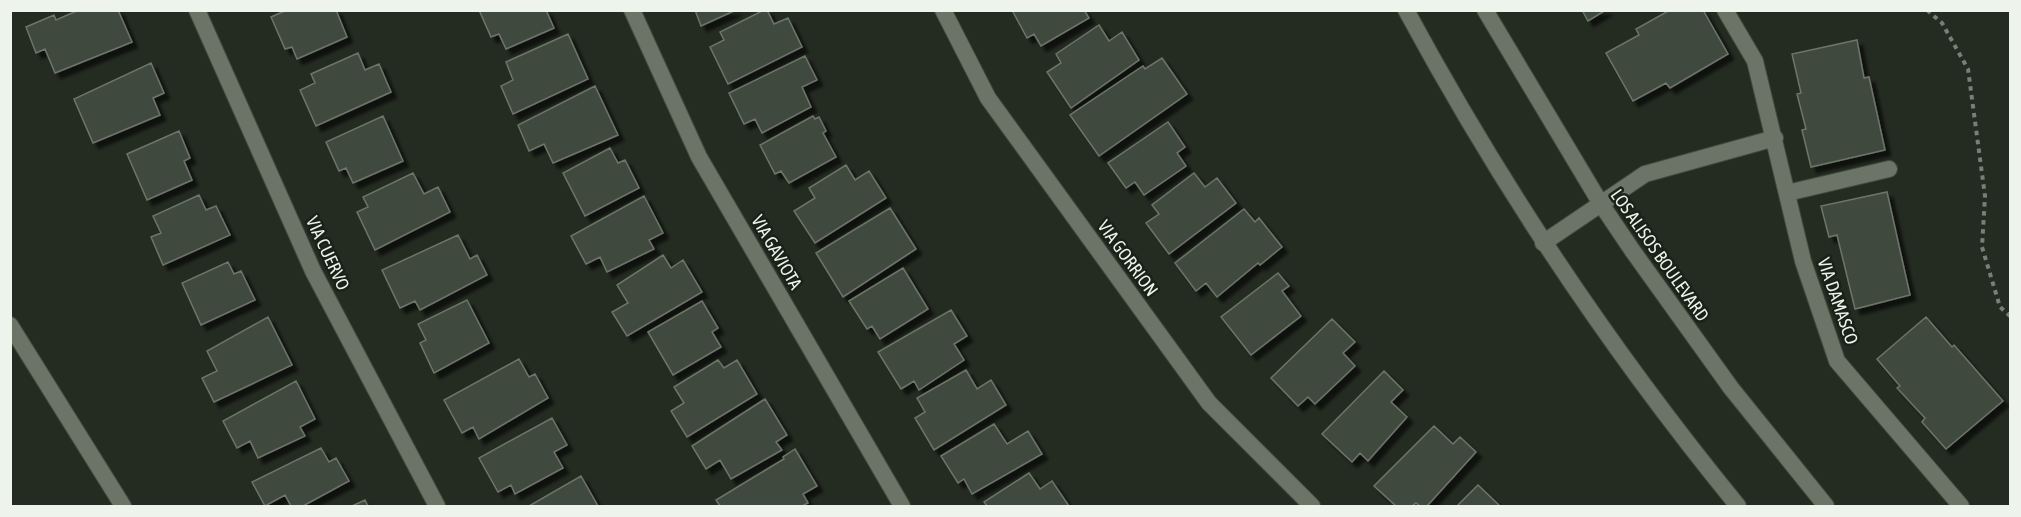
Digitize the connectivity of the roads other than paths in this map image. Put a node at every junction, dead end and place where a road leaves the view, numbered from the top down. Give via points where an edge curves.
1 (197, 10) edge
2 (632, 10) edge
3 (943, 10) edge
4 (1406, 10) edge
5 (1485, 10) edge
6 (1725, 10) edge
7 (1775, 138) junction
8 (1890, 169) dead end
9 (1787, 193) junction
10 (1600, 204) junction
11 (1543, 243) junction
12 (10, 325) edge
13 (123, 507) edge
14 (437, 507) edge
15 (902, 507) edge
16 (1312, 507) edge
17 (1738, 507) edge
18 (1826, 507) edge
19 (1961, 507) edge

1 - 14 street, VIA CUERVO via 313,271
2 - 15 street, VIA GAVIOTA via 699,157
3 - 16 street, VIA GORRION via 988,98 1209,403
4 - 11 street via 1483,147
5 - 10 street, LOS ALISOS BOULEVARD
6 - 7 street, VIA DAMASCO via 1755,61
7 - 9 street, VIA DAMASCO
7 - 10 street via 1645,174
8 - 9 street
9 - 19 street, VIA DAMASCO via 1803,261 1837,361
10 - 11 street
10 - 18 street, LOS ALISOS BOULEVARD via 1731,388
11 - 17 street via 1636,376
12 - 13 street

